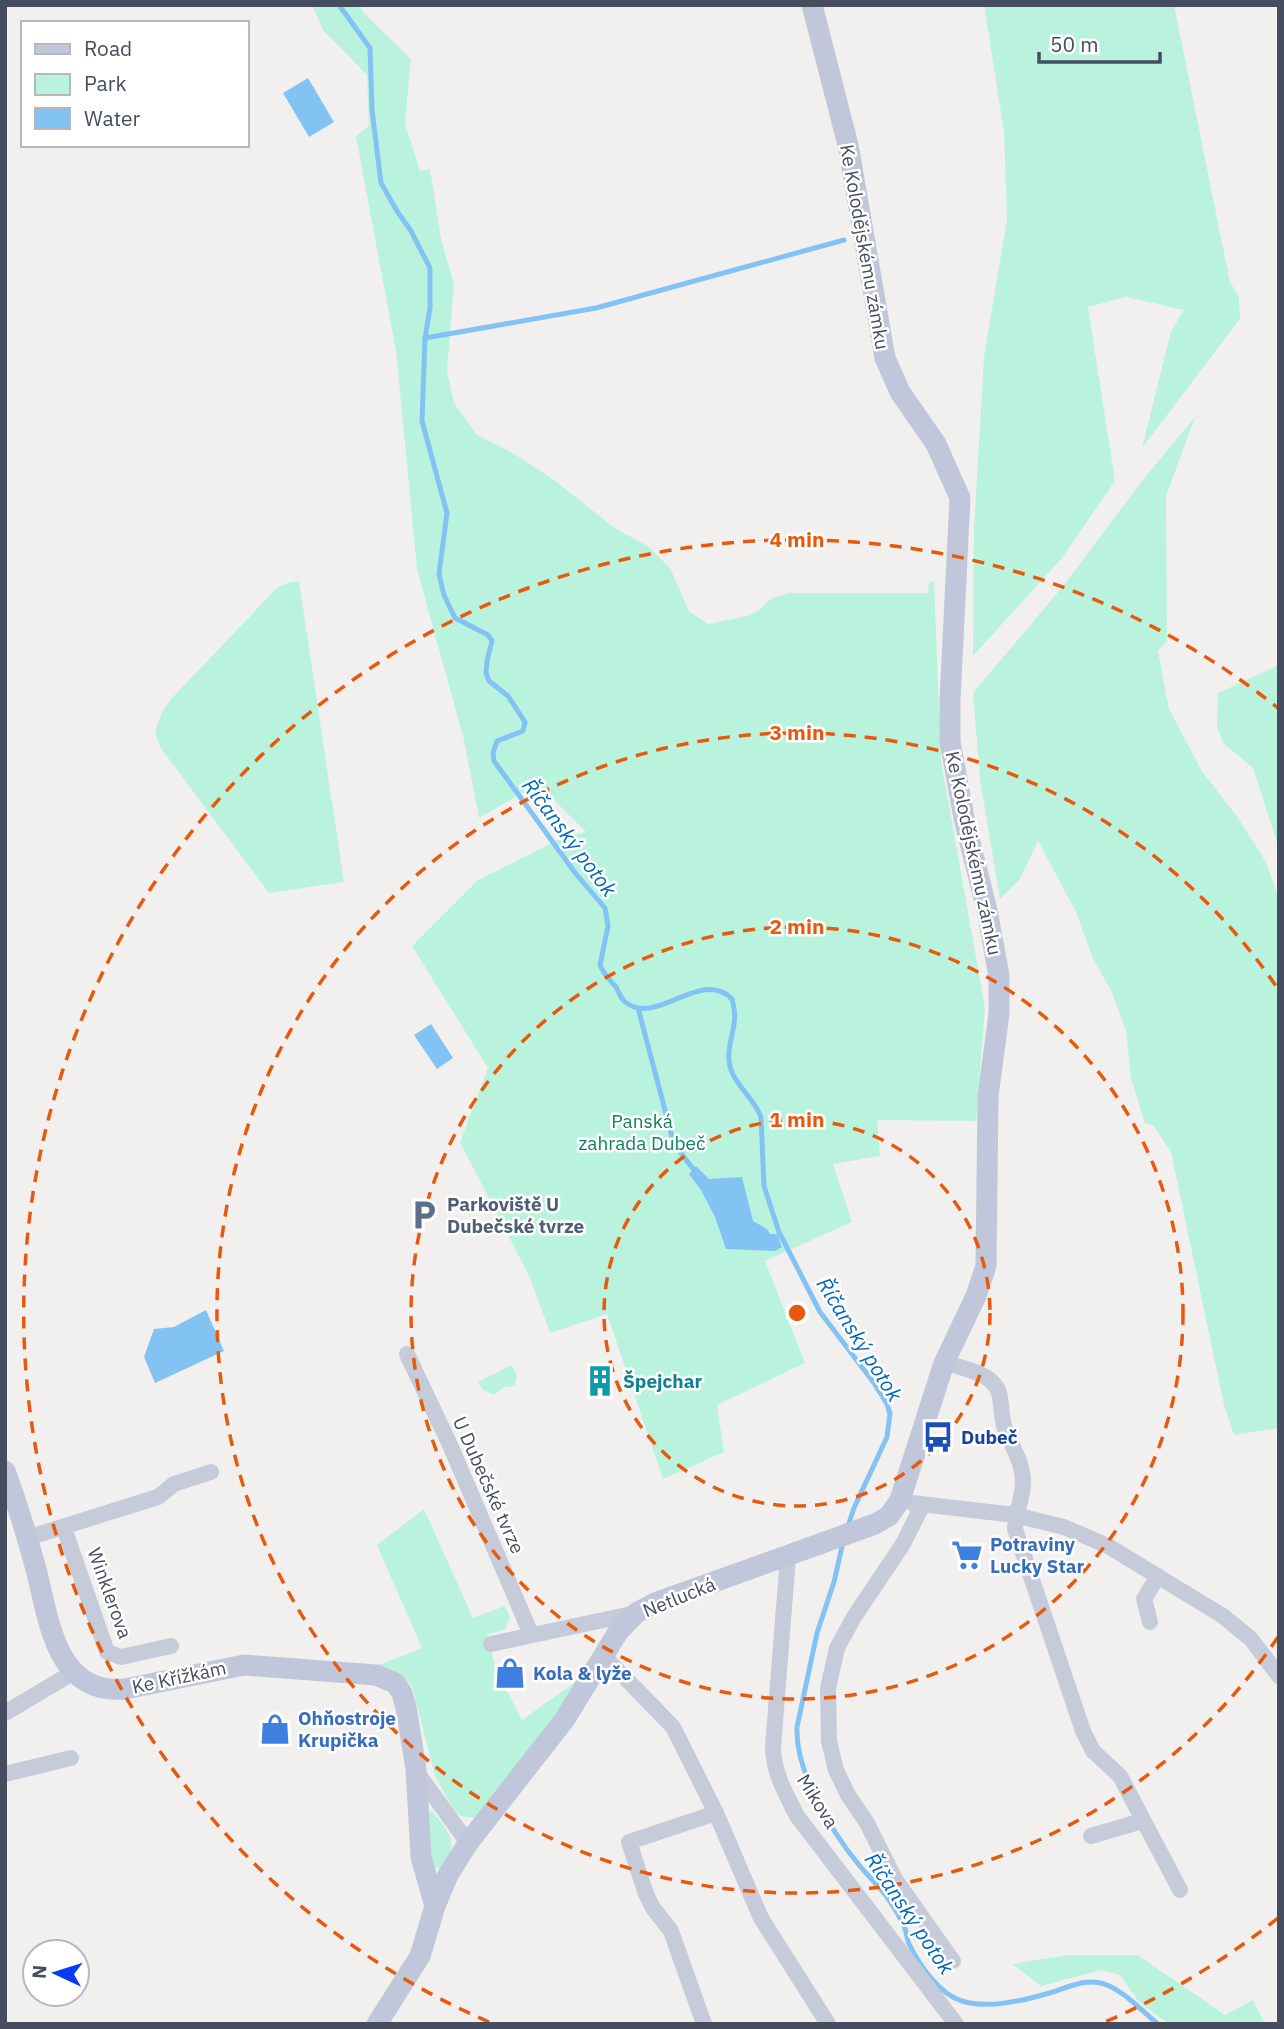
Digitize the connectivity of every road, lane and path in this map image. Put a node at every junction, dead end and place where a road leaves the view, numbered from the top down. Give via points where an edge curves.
1 (812, 5) edge
2 (407, 1354) dead end
3 (944, 1363) junction
4 (5, 1471) edge
5 (211, 1472) dead end
6 (900, 1500) junction
7 (922, 1506) junction
8 (1014, 1515) junction
9 (64, 1528) junction
10 (27, 1538) junction
11 (788, 1557) junction
12 (1158, 1576) junction
13 (636, 1613) junction
14 (1150, 1622) dead end
15 (531, 1634) junction
16 (491, 1644) dead end
17 (171, 1646) dead end
18 (603, 1655) junction
19 (74, 1672) junction
20 (1279, 1676) edge
21 (5, 1713) edge
22 (71, 1758) dead end
23 (416, 1769) junction
24 (5, 1774) edge
25 (716, 1813) junction
26 (1142, 1821) junction
27 (1091, 1836) dead end
28 (468, 1843) junction
29 (1180, 1890) dead end
30 (435, 1906) junction
31 (953, 1961) dead end
32 (377, 2024) edge
33 (704, 2024) edge
34 (828, 2024) edge
35 (956, 2024) edge

1 - 3 street, Ke Kolodějskému zámku via 848,145 885,358 900,392 936,444 960,498 950,742 992,933 999,996 989,1082 986,1266
2 - 15 street, U Dubečské tvrze
3 - 6 street, Ke Kolodějskému zámku
3 - 8 street via 973,1371 999,1389 1004,1426 1023,1477 1023,1493
4 - 10 street
5 - 9 street, Winklerova via 174,1483 158,1497
6 - 7 street
6 - 11 street, Netlucká via 889,1516 876,1524
7 - 8 street
7 - 31 street, Mikova via 838,1648 828,1688 829,1741 836,1770 895,1879
8 - 12 street via 1082,1534
8 - 26 street via 1088,1743 1120,1776
9 - 10 street, Winklerova
9 - 17 street, Winklerova via 107,1652 121,1657
10 - 19 street via 53,1638
11 - 13 street, Netlucká
11 - 35 street, Mikova via 773,1760 797,1816
12 - 14 street via 1144,1599
12 - 20 street via 1251,1639
13 - 15 street
13 - 18 street, Netlucká
15 - 16 street
18 - 25 street via 673,1727
18 - 28 street, Netlucká via 565,1719
19 - 21 street
19 - 23 street, Ke Křížkám via 92,1684 114,1690 244,1665 376,1675 395,1683 402,1693
22 - 24 street
23 - 28 street
23 - 30 street via 421,1857
25 - 33 street via 629,1842 646,1894 671,1931
25 - 34 street via 761,1918
26 - 27 street
26 - 29 street
28 - 30 street, Netlucká
30 - 32 street, Netlucká via 420,1956

